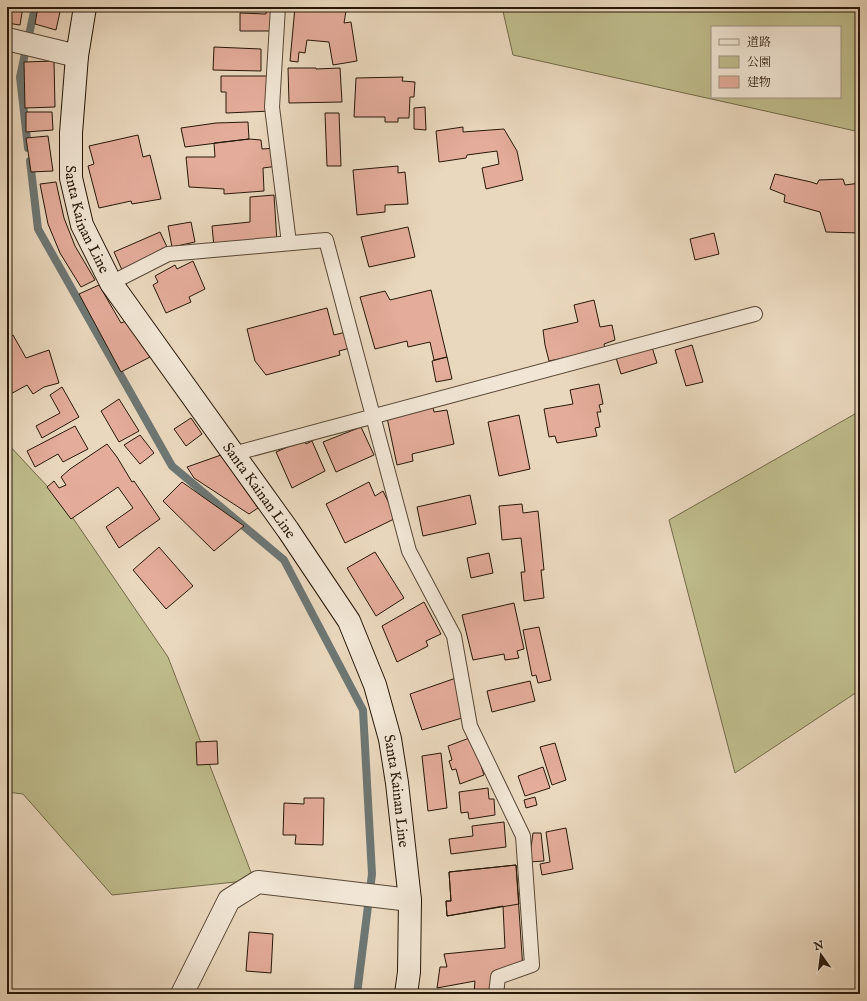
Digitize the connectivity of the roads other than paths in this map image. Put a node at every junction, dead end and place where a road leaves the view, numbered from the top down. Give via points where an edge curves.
1 (85, 7) edge
2 (278, 7) edge
3 (7, 39) edge
4 (77, 56) junction
5 (289, 243) junction
6 (110, 283) junction
7 (755, 314) dead end
8 (373, 416) junction
9 (234, 454) junction
10 (410, 900) junction
11 (182, 994) edge
12 (406, 994) edge
13 (496, 994) edge

1 - 4 main road, Santa Kainan Line
2 - 5 lane via 272,107
3 - 4 main road
4 - 6 main road, Santa Kainan Line via 71,133 71,178 82,225
5 - 6 lane via 168,254
5 - 8 lane via 326,240
6 - 9 main road, Santa Kainan Line
7 - 8 lane
8 - 9 lane
8 - 13 lane via 409,551 454,636 470,726 523,836 532,965 498,977
9 - 10 main road, Santa Kainan Line via 349,622 376,685 390,740 397,783
10 - 11 main road via 258,882 229,900
10 - 12 main road, Santa Kainan Line via 409,972

